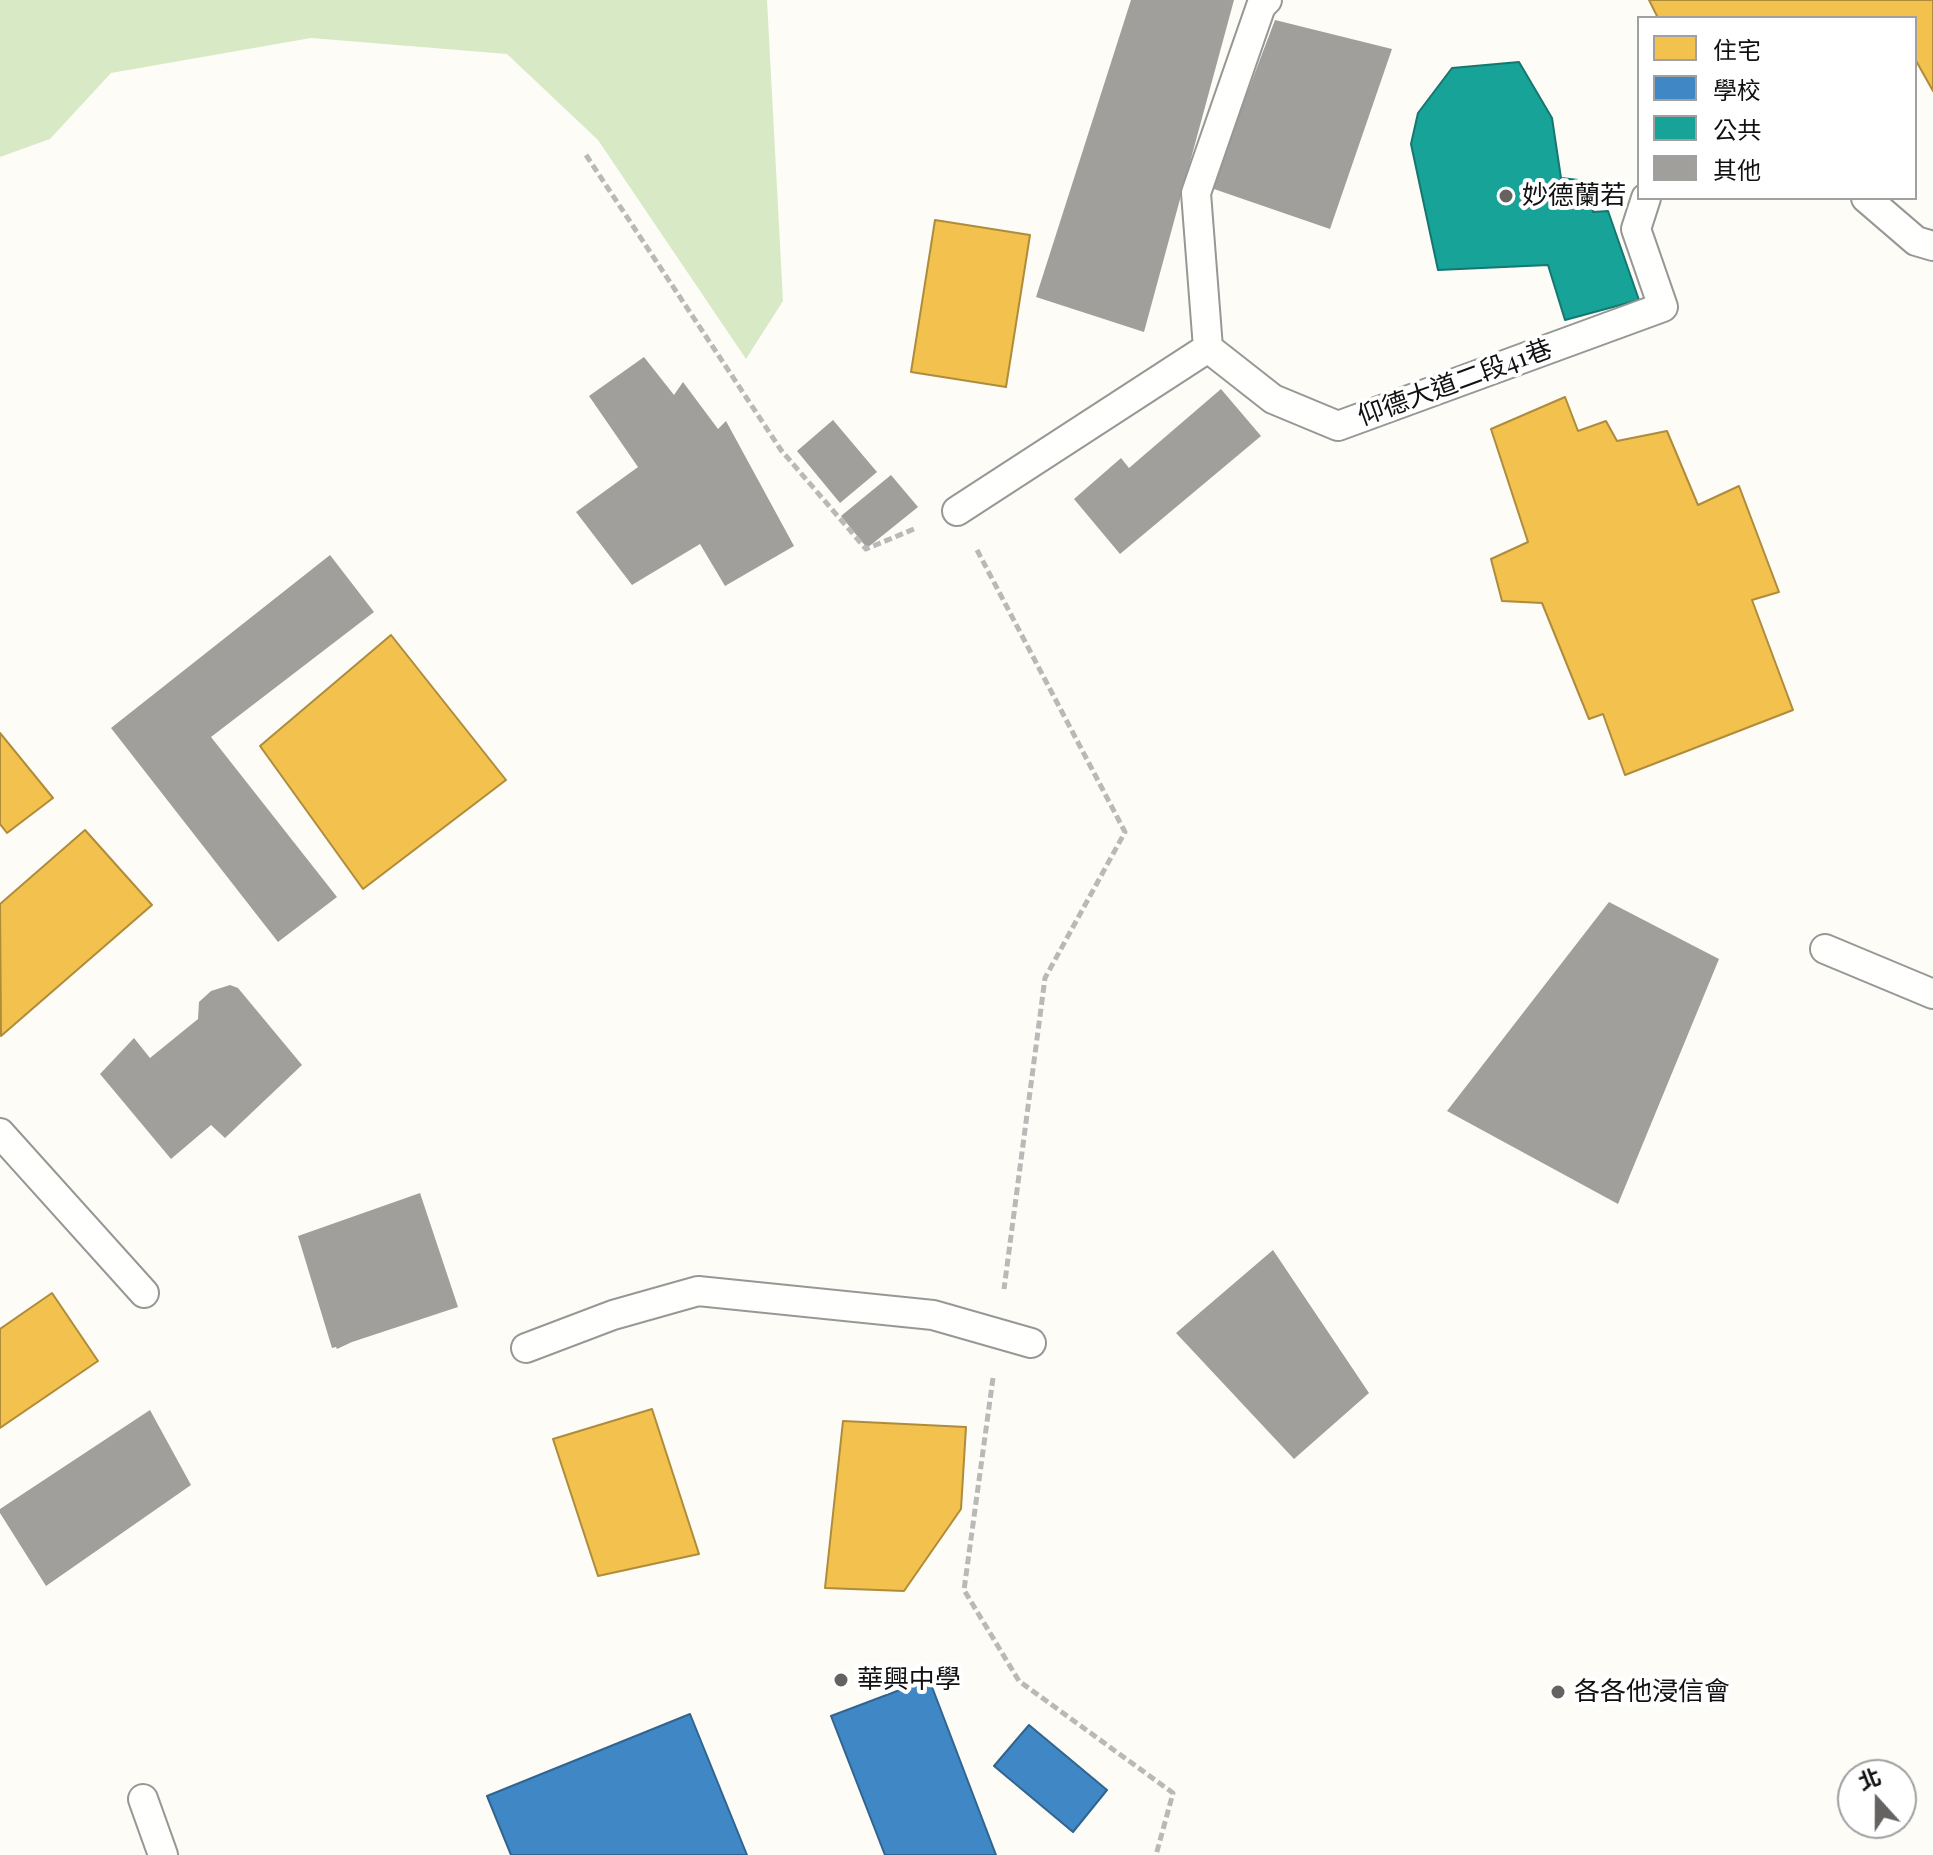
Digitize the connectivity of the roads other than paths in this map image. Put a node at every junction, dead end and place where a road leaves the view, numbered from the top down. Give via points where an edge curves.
1 (1267, 0) edge
2 (1645, 200) edge
3 (1868, 200) edge
4 (1933, 246) edge
5 (1208, 348) junction
6 (957, 511) road end
7 (1825, 949) dead end
8 (1933, 994) edge
9 (0, 1133) edge
10 (144, 1293) dead end
11 (1031, 1343) dead end
12 (526, 1348) dead end
13 (143, 1799) dead end
14 (163, 1855) edge

1 - 5 lane via 1196,193
2 - 5 lane, 仰德大道二段41巷 via 1636,229 1663,307 1338,426 1273,399
3 - 4 lane via 1916,241
5 - 6 lane
7 - 8 lane
9 - 10 lane
11 - 12 lane via 933,1315 698,1291
13 - 14 lane

